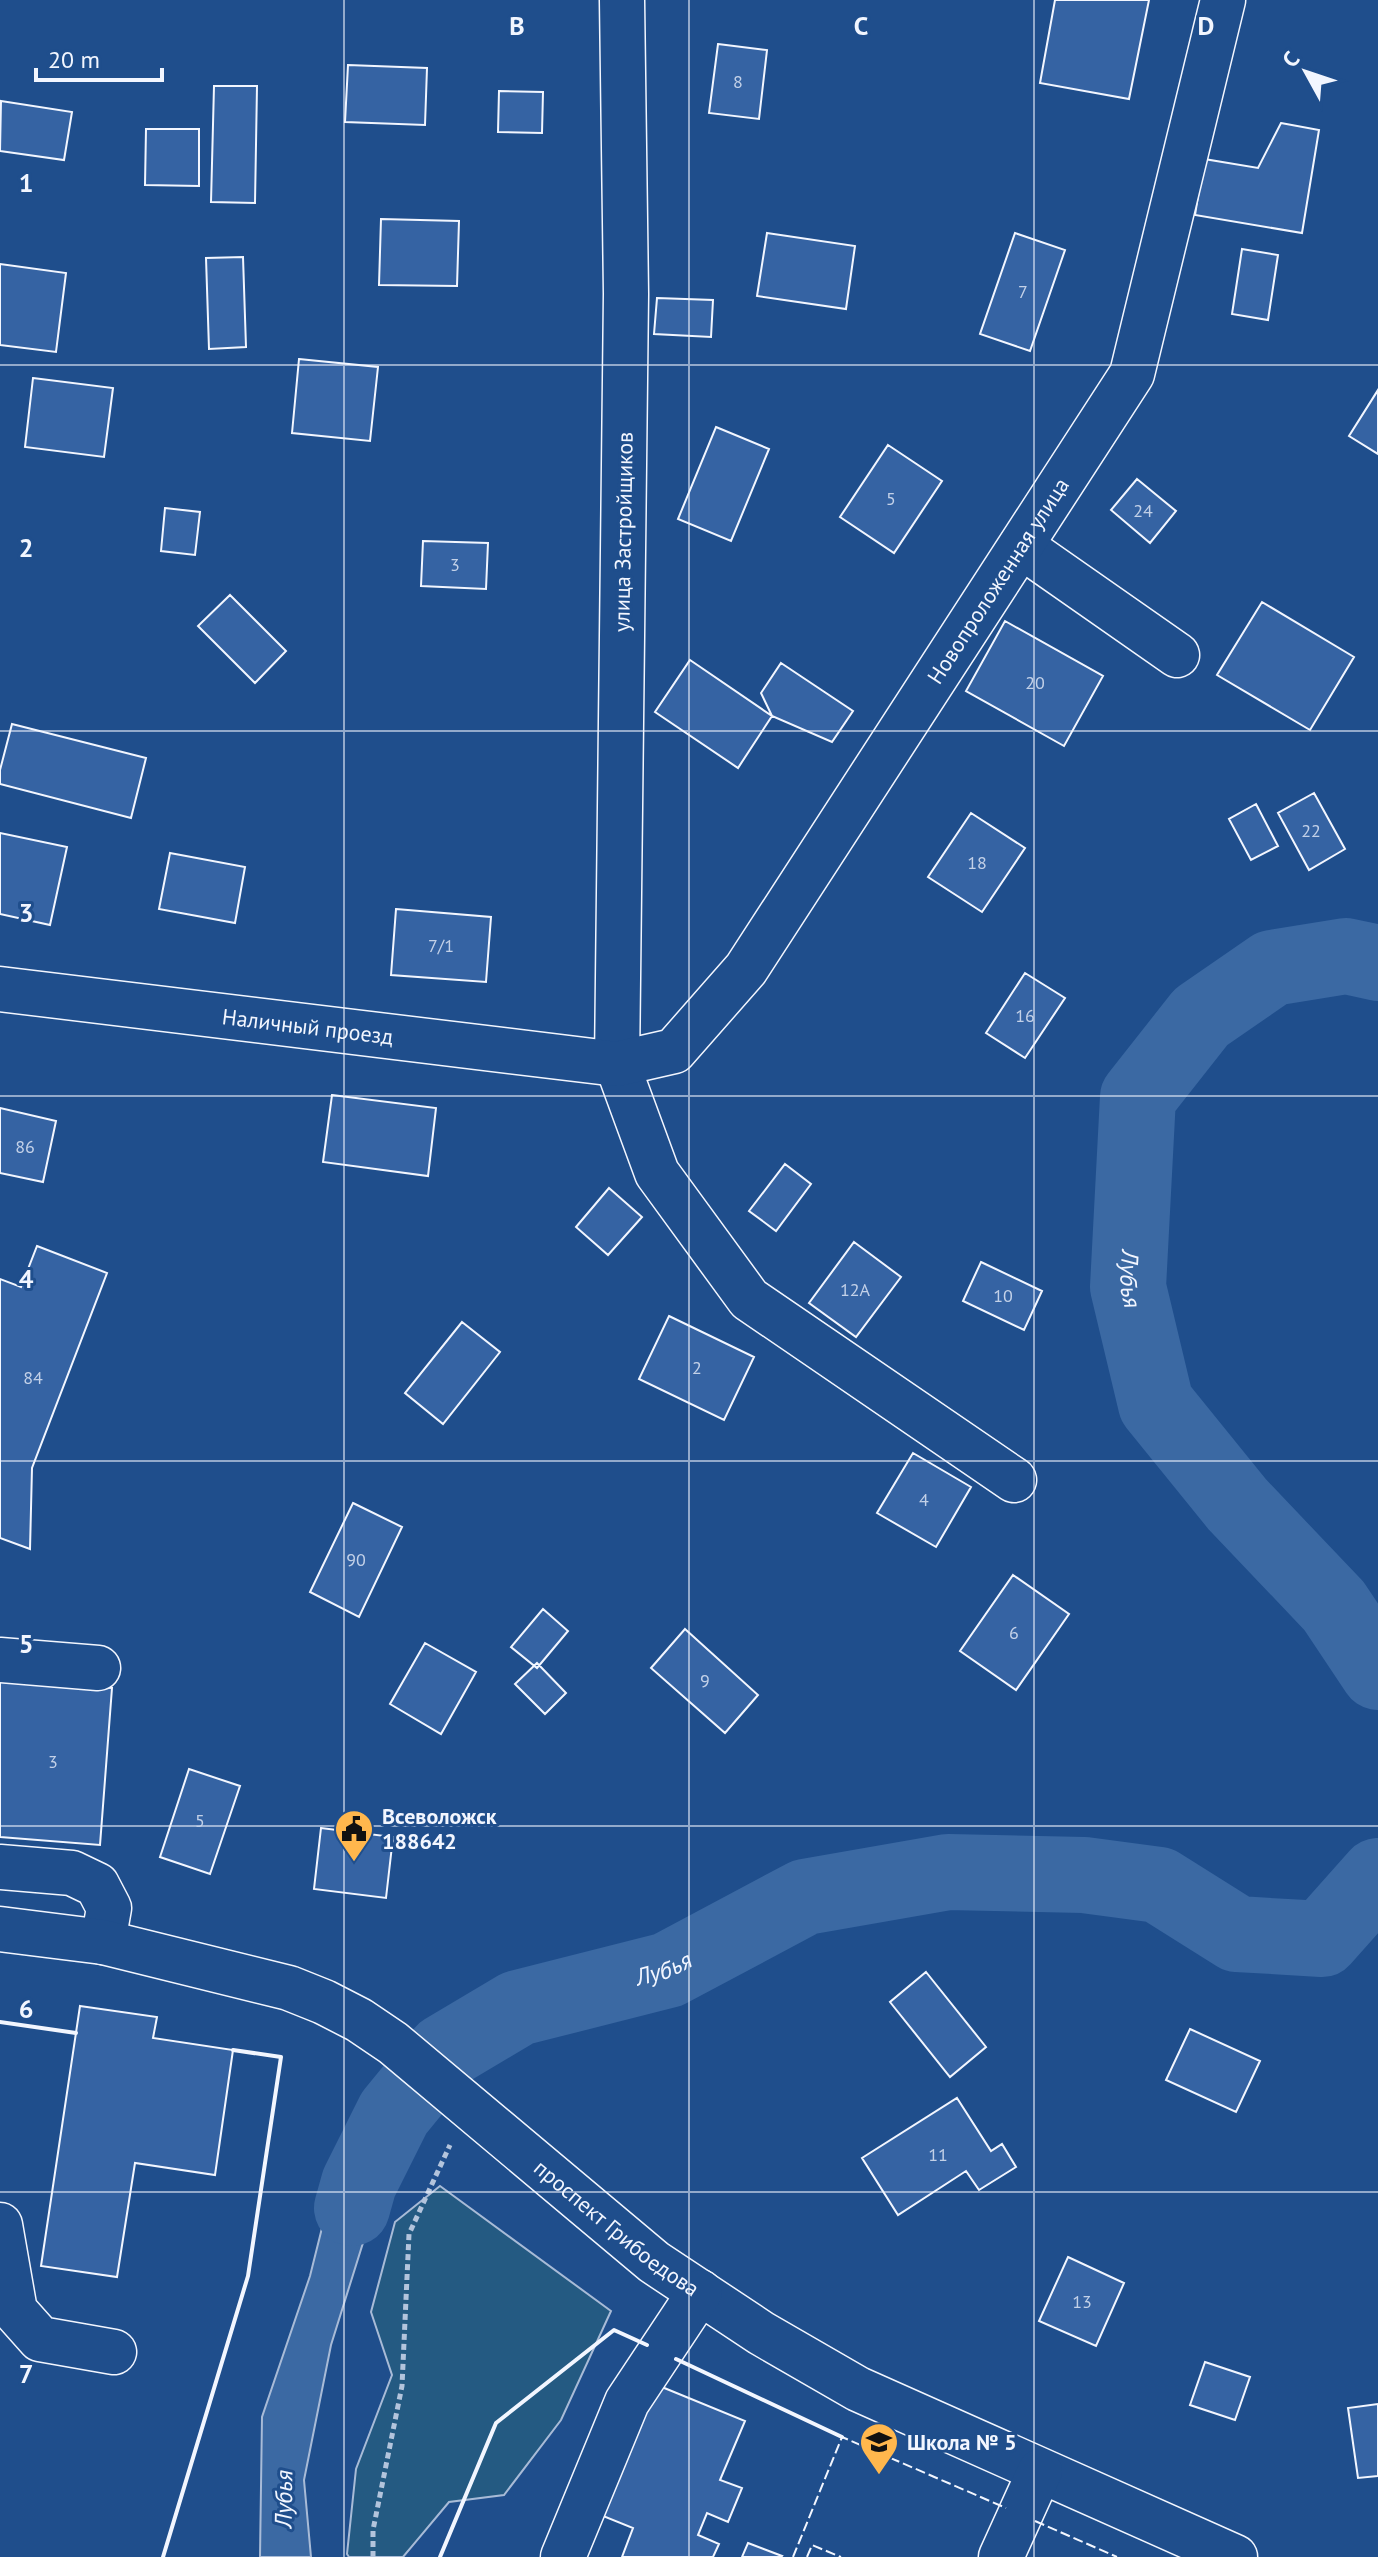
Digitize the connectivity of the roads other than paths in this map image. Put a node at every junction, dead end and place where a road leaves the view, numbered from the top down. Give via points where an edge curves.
1 (622, 0) edge
2 (1223, 0) edge
3 (1021, 546) junction
4 (1177, 655) dead end
5 (0, 989) edge
6 (617, 1064) junction
7 (1014, 1480) dead end
8 (0, 1660) edge
9 (98, 1668) dead end
10 (0, 1867) edge
11 (0, 1929) edge
12 (103, 1942) junction
13 (0, 2225) edge
14 (700, 2292) junction
15 (114, 2352) dead end
16 (1040, 2471) junction
17 (563, 2557) edge
18 (1001, 2557) edge
19 (1235, 2557) edge

1 - 6 street, улица Застройщиков via 626,294
2 - 3 street, Новопроложенная улица via 1132,374
3 - 4 street
3 - 6 street, Новопроложенная улица via 746,969 674,1051
5 - 6 street, Наличный проезд
6 - 7 street via 657,1173 749,1299
8 - 9 street
10 - 12 street via 72,1873 97,1885 109,1908
11 - 12 street, проспект Грибоедова
12 - 14 street, проспект Грибоедова via 289,1988 336,2008 393,2043 465,2123
13 - 15 street via 15,2311 40,2339
14 - 16 street, проспект Грибоедова via 858,2389
14 - 17 street via 627,2402
16 - 18 street
16 - 19 street, проспект Грибоедова

